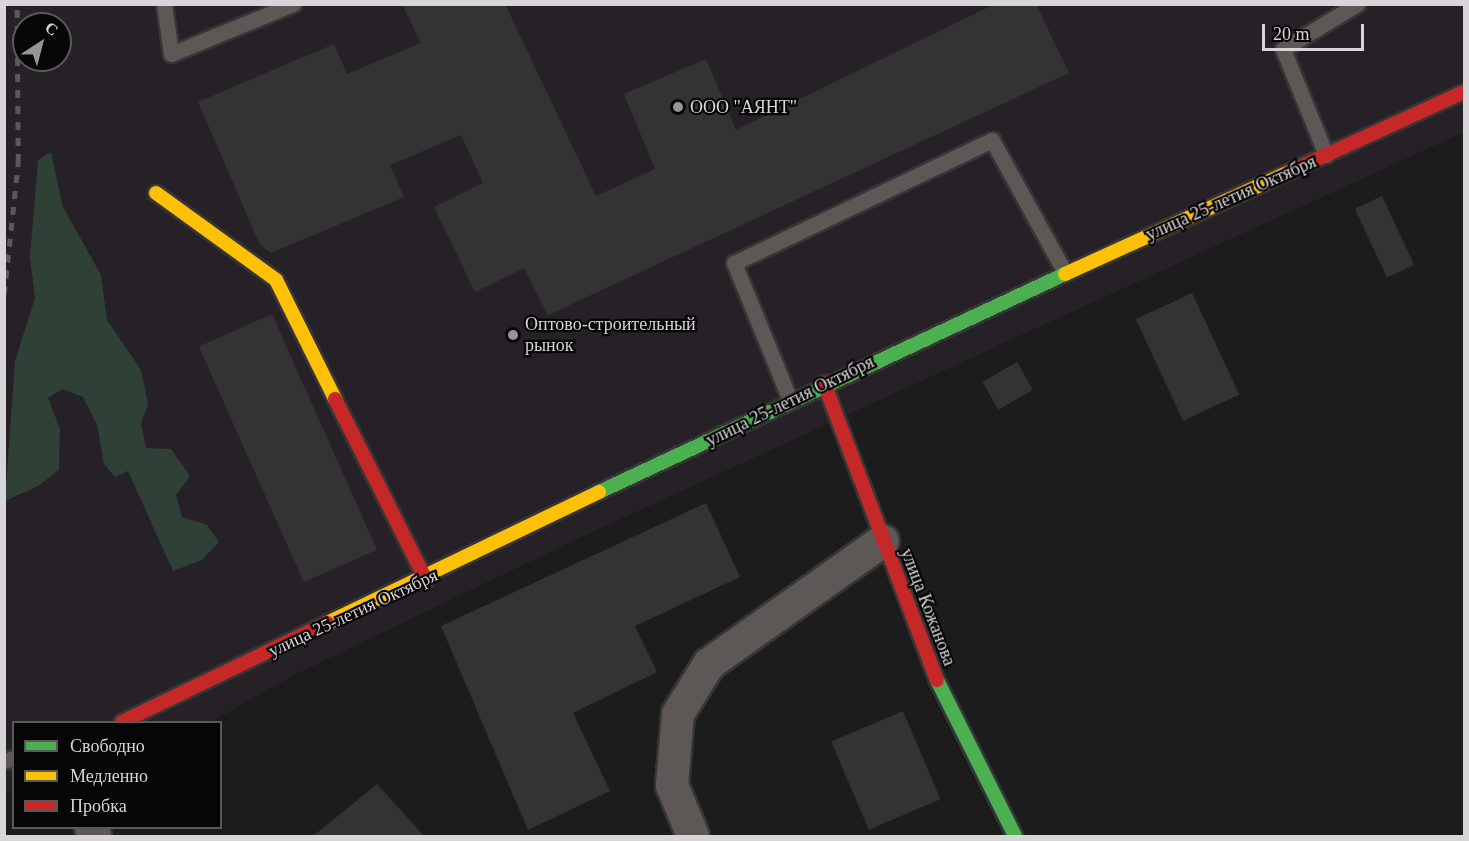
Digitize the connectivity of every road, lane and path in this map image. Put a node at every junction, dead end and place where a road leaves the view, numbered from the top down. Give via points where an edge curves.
1 (164, 4) edge
2 (293, 4) edge
3 (1357, 4) edge
4 (1464, 92) edge
5 (1326, 155) junction
6 (156, 194) dead end
7 (1065, 273) junction
8 (824, 383) junction
9 (790, 400) junction
10 (883, 541) junction
11 (426, 580) junction
12 (122, 721) edge
13 (693, 837) edge
14 (1016, 837) edge

1 - 2 lane via 171,54
3 - 5 lane via 1283,49
4 - 5 street, улица 25-летия Октября
5 - 7 street, улица 25-летия Октября
6 - 11 street via 276,280
7 - 8 street, улица 25-летия Октября
7 - 9 lane via 992,140 734,264
8 - 9 street, улица 25-летия Октября
8 - 10 street, улица Кожанова
9 - 11 street, улица 25-летия Октября
10 - 13 street via 709,664 678,714 672,785
10 - 14 street, улица Кожанова via 926,658
11 - 12 street, улица 25-летия Октября

